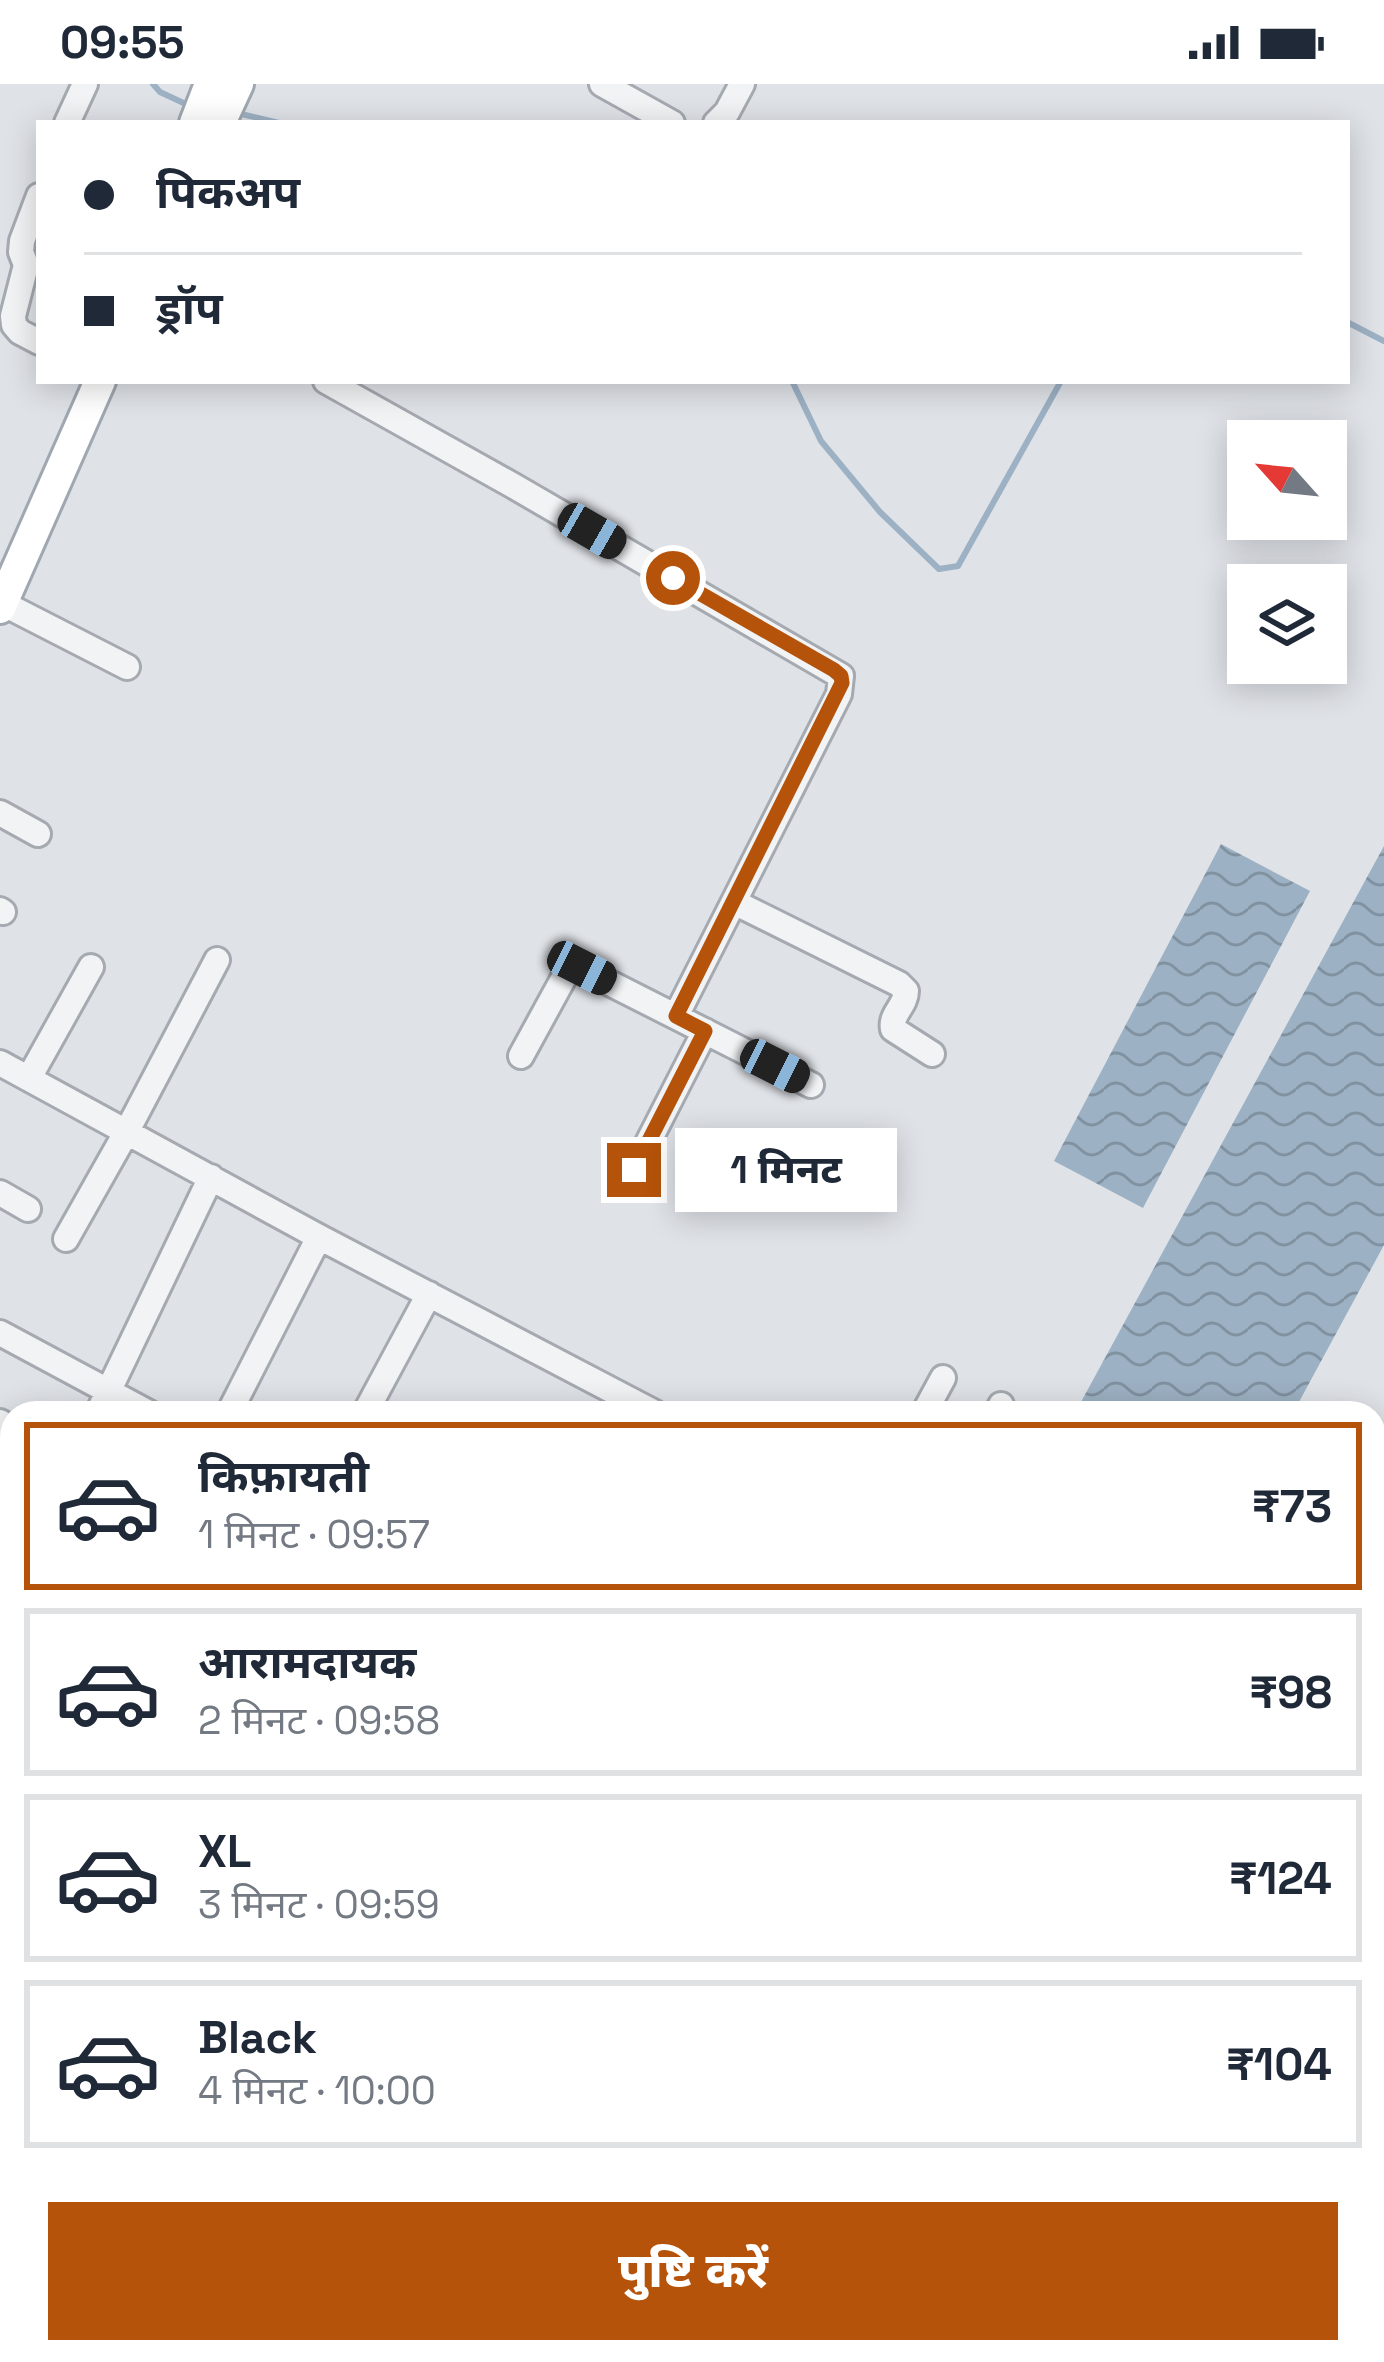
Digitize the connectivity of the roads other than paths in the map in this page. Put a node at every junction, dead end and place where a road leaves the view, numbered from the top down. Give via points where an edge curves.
1 (85, 84) edge
2 (742, 84) edge
3 (606, 85) edge
4 (222, 94) edge
5 (69, 120) edge
6 (198, 120) edge
7 (668, 120) edge
8 (719, 120) edge
9 (36, 204) edge
10 (36, 340) edge
11 (81, 384) edge
12 (99, 384) edge
13 (331, 384) edge
14 (2, 590) edge
15 (127, 667) dead end
16 (0, 813) edge
17 (38, 834) dead end
18 (734, 902) junction
19 (217, 960) dead end
20 (92, 967) dead end
21 (676, 1016) junction
22 (705, 1031) junction
23 (932, 1054) dead end
24 (521, 1056) dead end
25 (0, 1064) edge
26 (29, 1078) junction
27 (811, 1084) dead end
28 (127, 1132) junction
29 (634, 1170) dead end
30 (211, 1177) junction
31 (0, 1193) edge
32 (28, 1209) dead end
33 (319, 1237) junction
34 (66, 1239) dead end
35 (429, 1294) junction
36 (0, 1333) edge
37 (943, 1378) dead end
38 (100, 1401) edge
39 (104, 1401) edge
40 (235, 1401) edge
41 (371, 1401) edge
42 (605, 1401) edge
43 (931, 1401) edge

1 - 5 street
2 - 8 street
3 - 7 street
4 - 6 main road
9 - 10 street via 22,241 26,265 13,316
11 - 14 main road
12 - 14 main road
13 - 18 street via 841,676
14 - 15 street
16 - 17 street
18 - 21 street
18 - 23 street via 899,984 906,998 893,1029
19 - 28 street
20 - 26 street
21 - 22 street
21 - 24 street via 574,965
22 - 27 street
22 - 29 street
25 - 26 street
26 - 28 street
28 - 30 street
28 - 34 street
30 - 33 street
30 - 39 street
31 - 32 street
33 - 35 street
33 - 40 street
35 - 41 street
35 - 42 street
36 - 38 street
37 - 43 street

